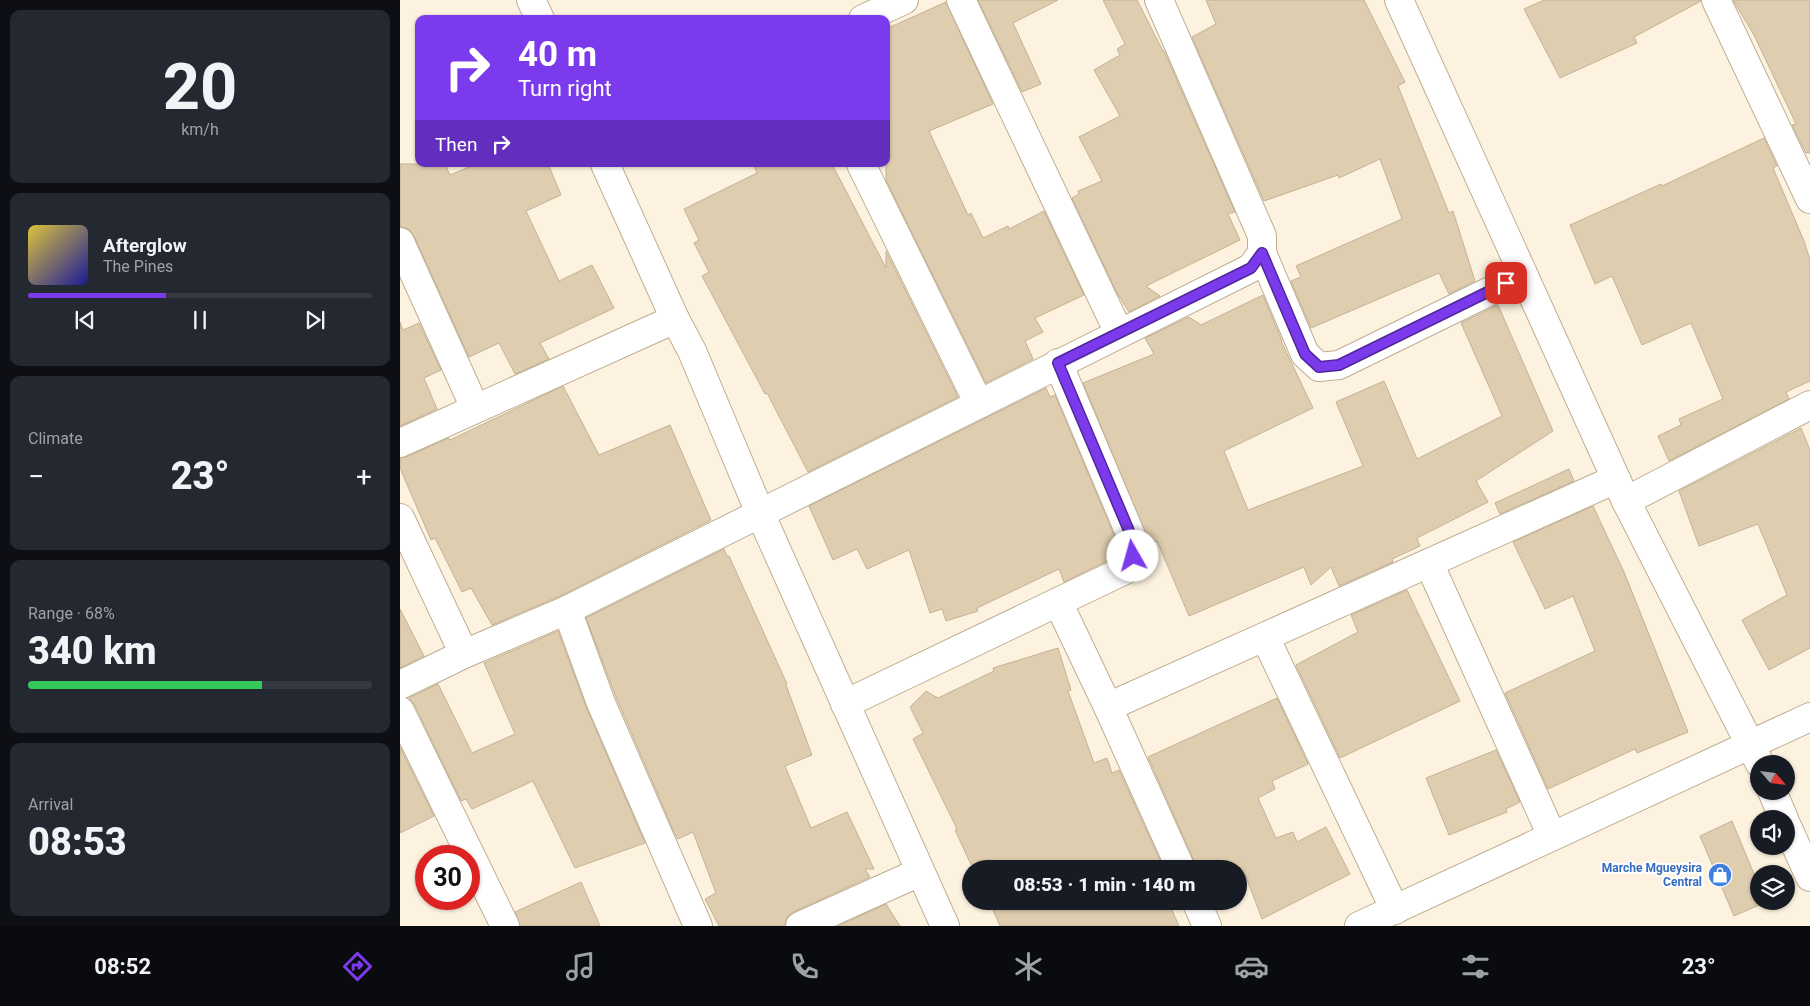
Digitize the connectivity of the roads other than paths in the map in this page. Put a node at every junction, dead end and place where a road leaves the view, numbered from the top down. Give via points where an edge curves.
1 (531, 0) edge
2 (904, 0) edge
3 (961, 0) edge
4 (1159, 0) edge
5 (1399, 0) edge
6 (1716, 0) edge
7 (538, 15) edge
8 (872, 15) edge
9 (606, 167) edge
10 (862, 167) edge
11 (1810, 199) edge
12 (400, 242) edge
13 (1262, 253) junction
14 (1523, 275) junction
15 (411, 296) edge
16 (675, 320) junction
17 (1119, 333) junction
18 (1058, 363) junction
19 (979, 404) junction
20 (1810, 405) edge
21 (475, 408) junction
22 (400, 443) edge
23 (1621, 490) junction
24 (760, 513) junction
25 (400, 518) edge
26 (1429, 563) junction
27 (1058, 602) junction
28 (567, 610) junction
29 (1265, 637) junction
30 (464, 654) junction
31 (400, 685) edge
32 (845, 704) junction
33 (1108, 707) junction
34 (400, 711) edge
35 (1810, 717) edge
36 (1755, 754) edge
37 (1552, 836) junction
38 (1795, 844) edge
39 (1177, 860) edge
40 (920, 872) junction
41 (1810, 877) edge
42 (1200, 910) edge
43 (1394, 910) junction
44 (505, 926) edge
45 (698, 926) edge
46 (800, 926) edge
47 (945, 926) edge
48 (1208, 926) edge
49 (1359, 926) edge

1 - 7 street
2 - 8 street
3 - 17 street
4 - 13 street via 1262,236
5 - 14 street
6 - 11 street
9 - 16 street
10 - 19 street
12 - 15 street
13 - 14 street via 1305,354 1319,367 1339,365
13 - 17 street via 1251,268
14 - 23 street
15 - 21 street
16 - 21 street
16 - 24 street via 692,351
17 - 18 street
18 - 19 street
18 - 27 street via 1135,545 1127,569
19 - 24 street
20 - 23 street
21 - 22 street
23 - 26 street
23 - 36 street
24 - 28 street
24 - 32 street
25 - 30 street
26 - 29 street
26 - 37 street
27 - 32 street
27 - 33 street
28 - 30 street
28 - 45 street via 601,703
29 - 33 street
29 - 43 street
30 - 31 street
32 - 40 street
33 - 39 street
34 - 44 street
35 - 36 street
36 - 37 street
37 - 43 street
38 - 41 street
40 - 46 street
40 - 47 street
42 - 48 street
43 - 49 street

